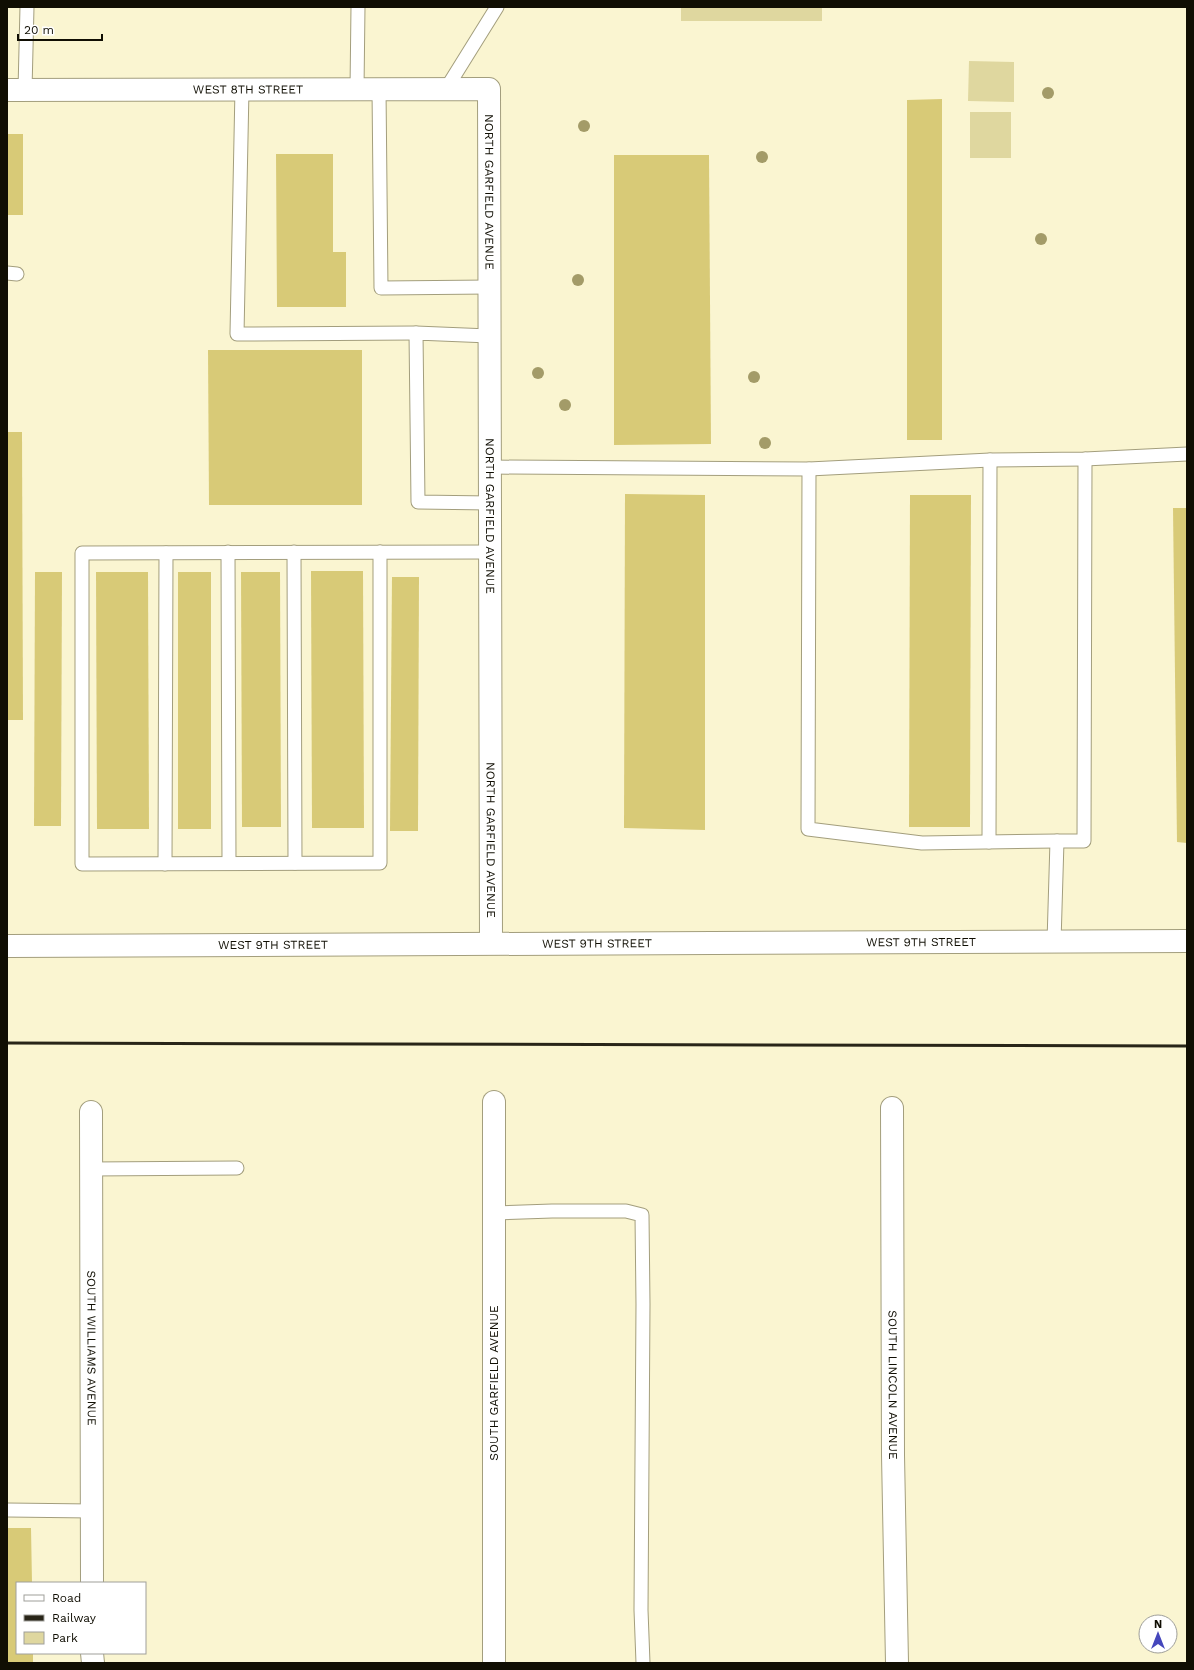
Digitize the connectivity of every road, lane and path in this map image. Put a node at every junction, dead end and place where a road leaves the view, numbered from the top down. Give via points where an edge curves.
1 (27, 7) edge
2 (358, 7) edge
3 (497, 7) edge
4 (242, 89) junction
5 (357, 89) junction
6 (379, 89) junction
7 (446, 89) junction
8 (489, 89) joint
9 (16, 90) edge
10 (490, 287) junction
11 (416, 333) junction
12 (489, 336) junction
13 (1187, 454) edge
14 (1085, 459) junction
15 (990, 460) junction
16 (490, 467) junction
17 (809, 469) junction
18 (490, 503) junction
19 (228, 552) junction
20 (294, 552) junction
21 (380, 552) junction
22 (490, 552) junction
23 (166, 553) junction
24 (1058, 841) junction
25 (989, 842) junction
26 (229, 863) junction
27 (295, 863) junction
28 (165, 864) junction
29 (1187, 941) edge
30 (1054, 942) junction
31 (491, 944) junction
32 (7, 946) edge
33 (494, 1102) dead end
34 (892, 1108) dead end
35 (90, 1112) dead end
36 (238, 1168) dead end
37 (90, 1169) junction
38 (494, 1213) junction
39 (7, 1510) edge
40 (92, 1511) junction
41 (92, 1582) edge
42 (494, 1663) edge
43 (643, 1663) edge
44 (897, 1663) edge

1 - 9 lane
2 - 5 lane
3 - 7 lane
4 - 5 street, WEST 8TH STREET
4 - 9 street, WEST 8TH STREET
4 - 11 lane via 238,334
5 - 6 street, WEST 8TH STREET
6 - 7 street, WEST 8TH STREET
6 - 10 lane via 381,288
7 - 8 street, WEST 8TH STREET
8 - 10 street, NORTH GARFIELD AVENUE
10 - 12 street, NORTH GARFIELD AVENUE
11 - 12 lane
11 - 18 lane via 418,502
12 - 16 street, NORTH GARFIELD AVENUE
13 - 14 lane
14 - 15 lane
14 - 24 lane via 1084,841
15 - 17 lane
15 - 25 lane
16 - 17 lane
16 - 18 street, NORTH GARFIELD AVENUE
17 - 25 lane via 808,829 922,843
18 - 22 street, NORTH GARFIELD AVENUE
19 - 20 lane
19 - 23 lane
19 - 26 lane
20 - 21 lane
20 - 27 lane
21 - 22 lane
21 - 27 lane via 380,863
22 - 31 street, NORTH GARFIELD AVENUE
23 - 28 lane
23 - 28 lane via 82,553 82,864
24 - 25 lane
24 - 30 lane
26 - 27 lane
26 - 28 lane
29 - 30 street, WEST 9TH STREET
30 - 31 street, WEST 9TH STREET
31 - 32 street, WEST 9TH STREET
33 - 38 street, SOUTH GARFIELD AVENUE
34 - 44 street, SOUTH LINCOLN AVENUE via 893,1455
35 - 37 street, SOUTH WILLIAMS AVENUE
36 - 37 lane
37 - 40 street, SOUTH WILLIAMS AVENUE
38 - 42 street, SOUTH GARFIELD AVENUE
38 - 43 lane via 626,1211 642,1215
39 - 40 lane
40 - 41 street, SOUTH WILLIAMS AVENUE

